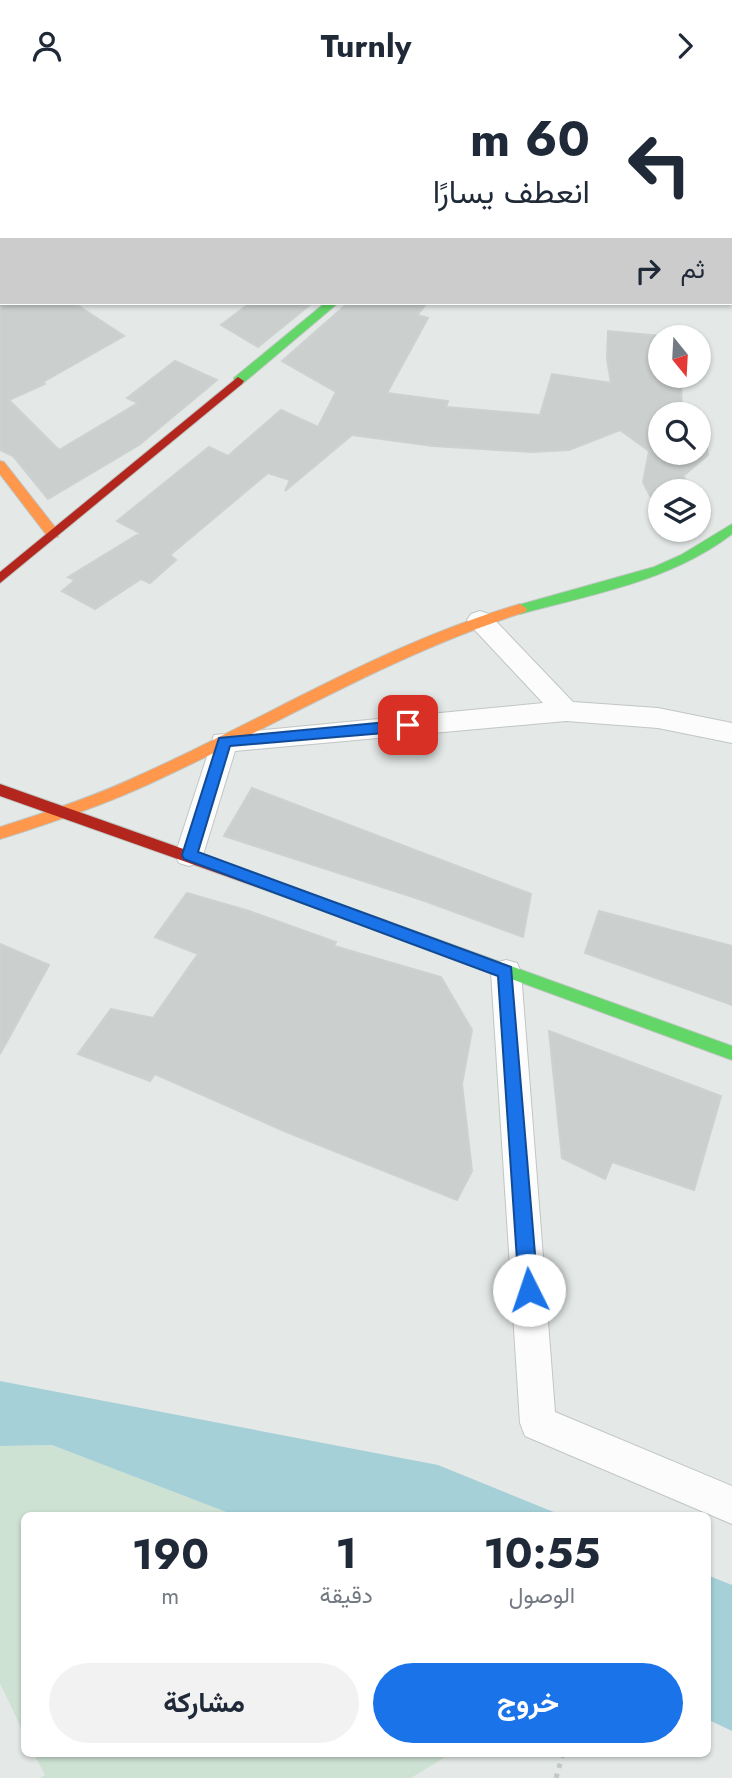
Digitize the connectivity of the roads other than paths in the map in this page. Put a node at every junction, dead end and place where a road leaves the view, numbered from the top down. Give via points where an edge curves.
1 (330, 305) edge
2 (0, 465) edge
3 (732, 528) edge
4 (53, 534) junction
5 (0, 579) edge
6 (480, 620) junction
7 (566, 712) junction
8 (732, 733) edge
9 (225, 742) junction
10 (0, 790) edge
11 (64, 813) junction
12 (0, 833) edge
13 (189, 855) junction
14 (506, 972) junction
15 (732, 1053) edge
16 (732, 1505) edge

1 - 4 street
2 - 4 street
3 - 6 street via 713,545 673,566
4 - 5 street
6 - 7 street
6 - 9 street via 412,645
7 - 8 street via 658,717
7 - 9 street
9 - 11 street
9 - 13 street
10 - 11 street
11 - 12 street
11 - 13 street
13 - 14 street
14 - 15 street
14 - 16 street via 538,1423

